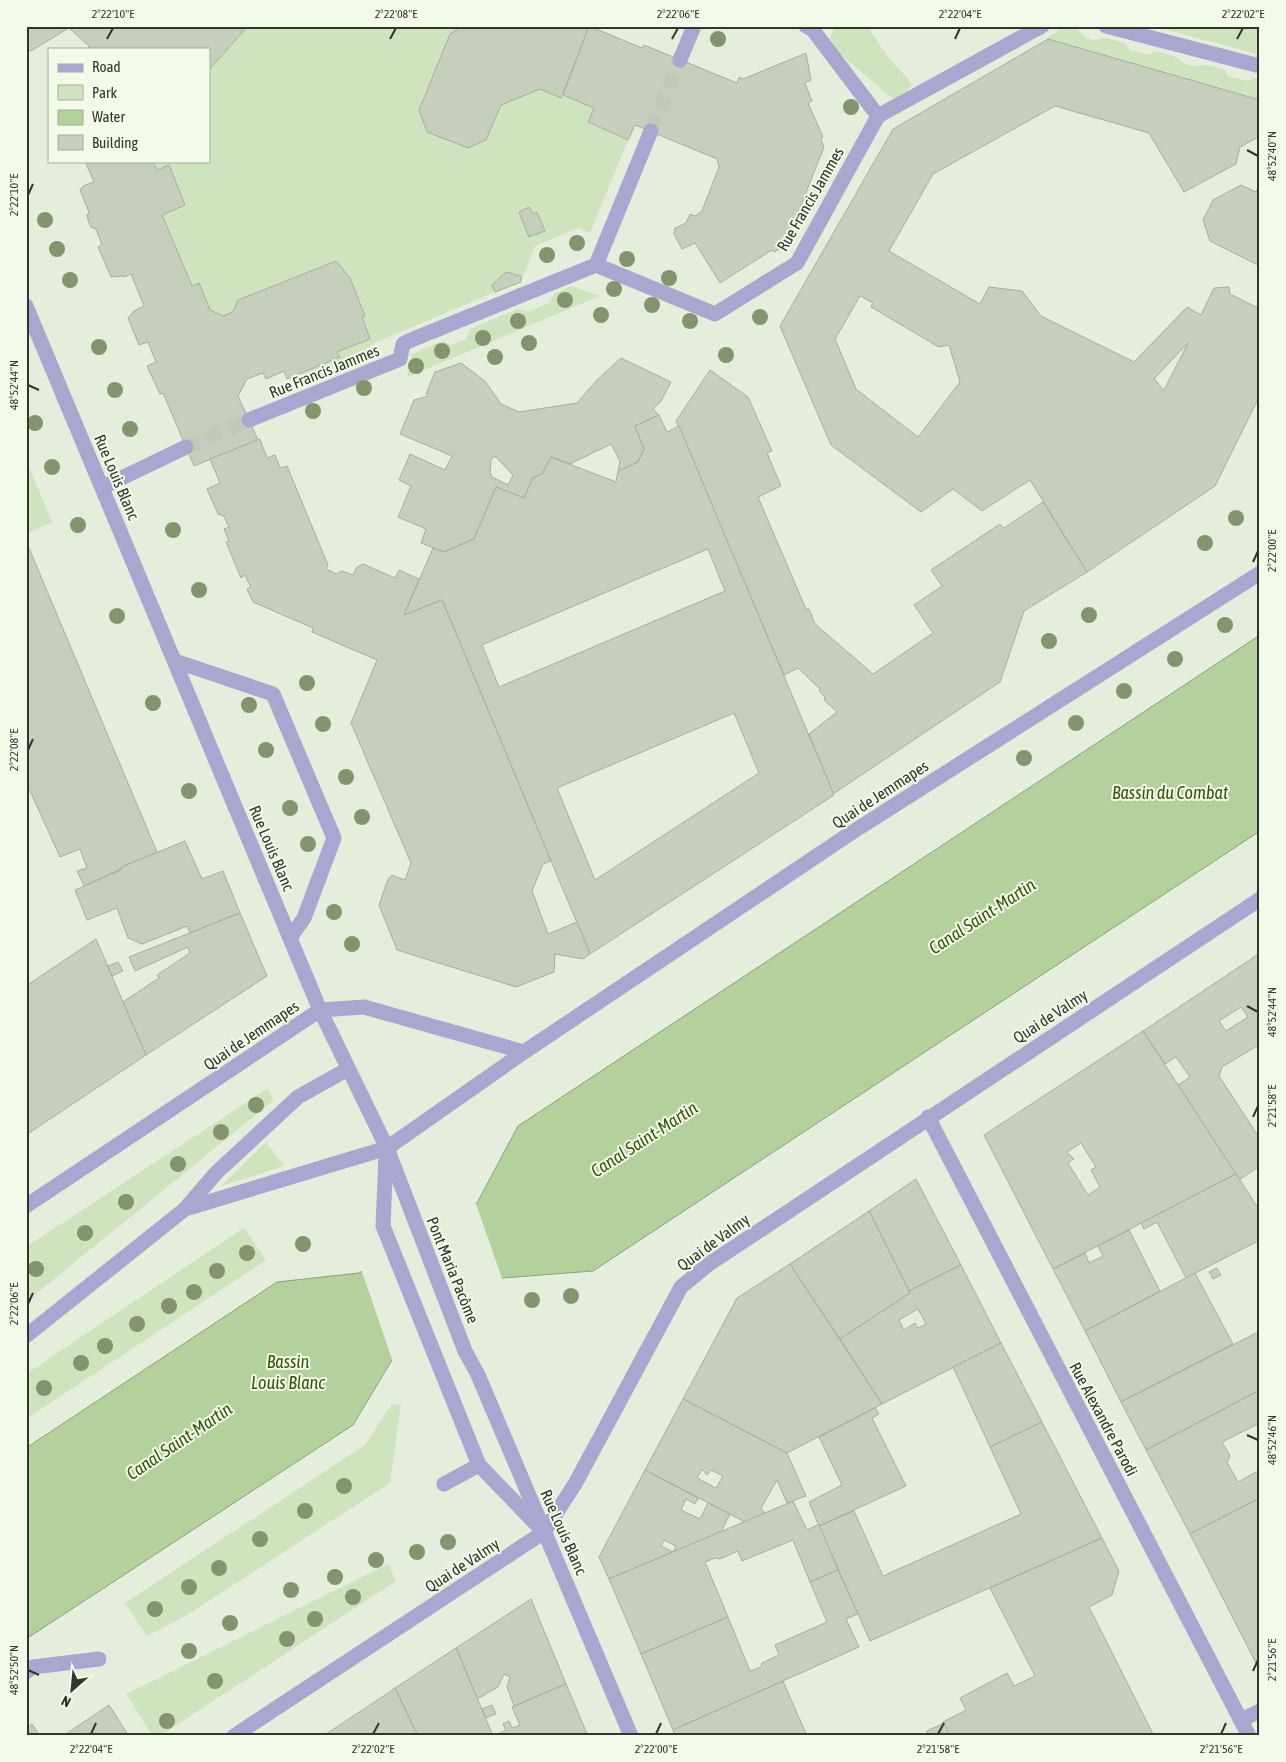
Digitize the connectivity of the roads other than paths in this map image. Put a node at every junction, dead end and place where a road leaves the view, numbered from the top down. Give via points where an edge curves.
1 (694, 26) edge
2 (806, 26) edge
3 (1042, 26) edge
4 (1106, 26) edge
5 (680, 60) tunnel mouth
6 (1260, 66) edge
7 (878, 116) junction
8 (651, 131) tunnel mouth
9 (596, 265) junction
10 (26, 306) edge
11 (249, 420) tunnel mouth
12 (186, 447) tunnel mouth
13 (103, 487) junction
14 (1260, 573) edge
15 (175, 661) junction
16 (1260, 899) edge
17 (290, 938) junction
18 (320, 1010) junction
19 (524, 1052) junction
20 (348, 1069) junction
21 (928, 1117) junction
22 (387, 1148) junction
23 (26, 1206) edge
24 (185, 1209) junction
25 (410, 1210) joint
26 (26, 1336) edge
27 (463, 1343) joint
28 (479, 1465) junction
29 (444, 1484) dead end
30 (544, 1532) junction
31 (99, 1659) dead end
32 (26, 1672) edge
33 (1260, 1711) edge
34 (1241, 1720) junction
35 (234, 1736) edge
36 (631, 1736) edge
37 (1250, 1736) edge

1 - 5 street
2 - 7 street
3 - 7 street
4 - 6 street
7 - 9 street, Rue Francis Jammes via 797,263 715,314
8 - 9 street
9 - 11 street, Rue Francis Jammes via 410,340 402,344 400,359
10 - 13 street, Rue Louis Blanc
12 - 13 street
13 - 15 street, Rue Louis Blanc
14 - 19 street, Quai de Jemmapes via 851,833
15 - 17 street, Rue Louis Blanc
15 - 17 street, Rue Louis Blanc via 273,694 334,838 304,918
16 - 21 street, Quai de Valmy
17 - 18 street, Rue Louis Blanc
18 - 19 street, Quai de Jemmapes via 364,1007
18 - 20 street, Rue Louis Blanc
18 - 23 street, Quai de Jemmapes
19 - 22 street, Quai de Jemmapes
20 - 22 street, Rue Louis Blanc
20 - 24 street via 298,1097 216,1173
21 - 30 street, Quai de Valmy via 709,1264 681,1287 575,1484
21 - 34 street, Rue Alexandre Parodi
22 - 24 street, Quai de Jemmapes
22 - 25 street, Rue Louis Blanc
22 - 28 street via 383,1226
24 - 26 street
25 - 27 street, Pont Maria Pacôme
27 - 30 street, Rue Louis Blanc
28 - 29 street
28 - 30 street
30 - 35 street, Quai de Valmy
30 - 36 street, Rue Louis Blanc
31 - 32 street via 33,1668
33 - 34 street
34 - 37 street, Rue Alexandre Parodi

